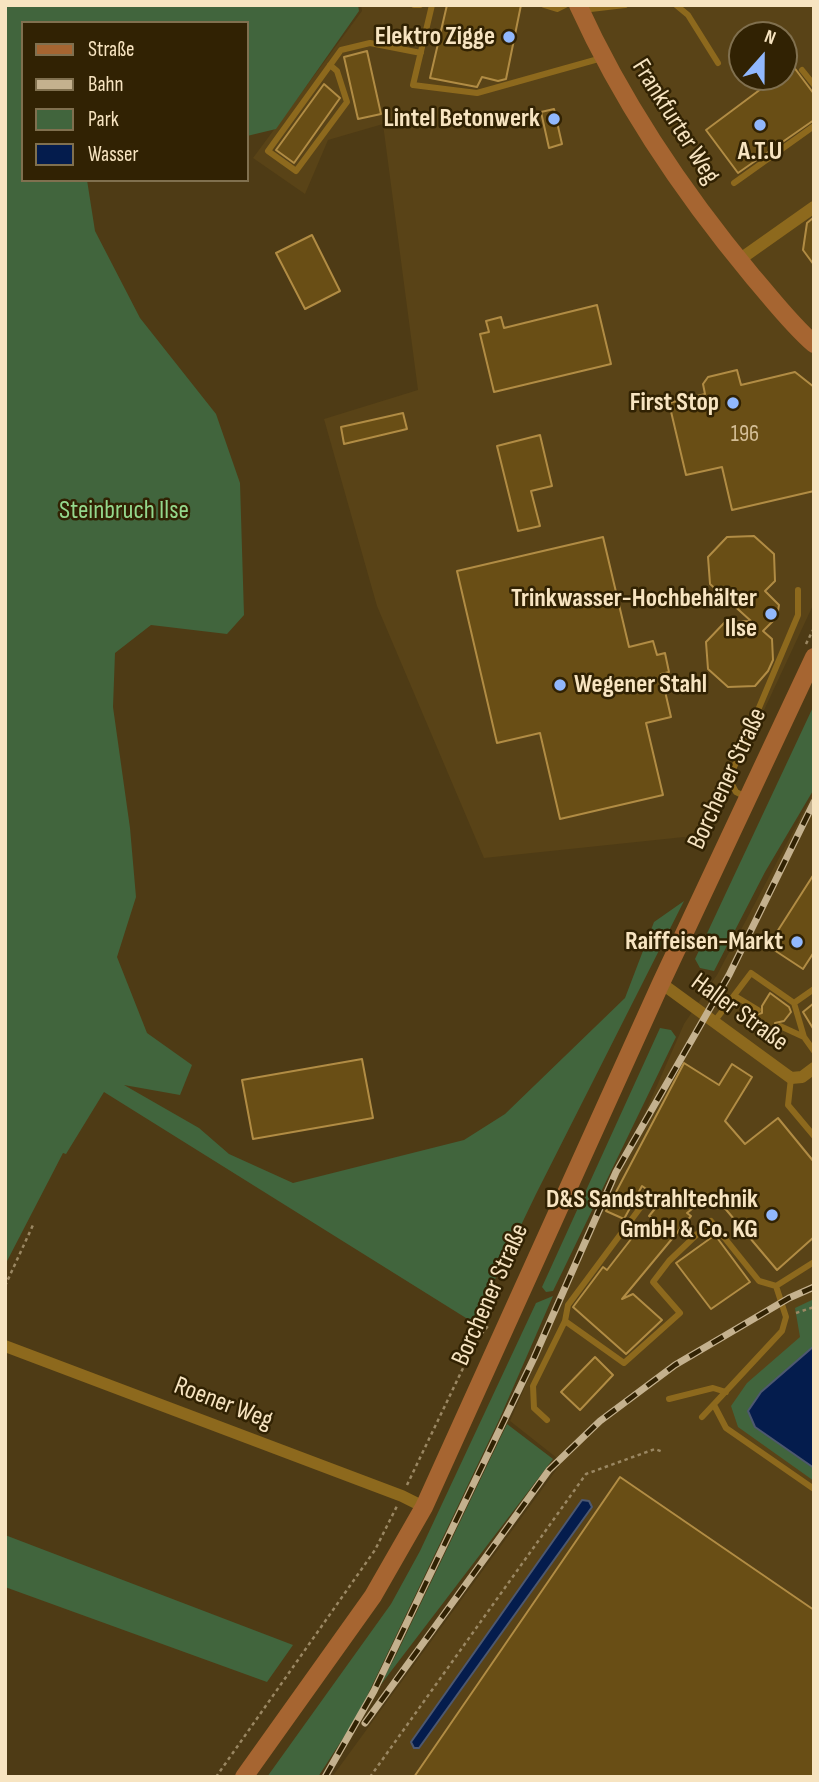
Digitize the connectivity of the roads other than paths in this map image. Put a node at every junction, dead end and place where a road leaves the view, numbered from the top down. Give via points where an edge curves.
1 (414, 5) edge
2 (420, 5) edge
3 (432, 5) edge
4 (544, 5) edge
5 (625, 5) edge
6 (676, 5) edge
7 (574, 7) edge
8 (421, 53) junction
9 (604, 58) junction
10 (718, 63) dead end
11 (330, 65) junction
12 (803, 70) dead end
13 (814, 85) edge
14 (814, 126) edge
15 (734, 183) dead end
16 (814, 206) edge
17 (739, 260) junction
18 (814, 344) edge
19 (798, 590) dead end
20 (814, 657) edge
21 (748, 798) junction
22 (661, 983) junction
23 (814, 989) edge
24 (735, 996) junction
25 (794, 1003) junction
26 (758, 1010) dead end
27 (715, 1021) junction
28 (780, 1027) dead end
29 (804, 1037) junction
30 (814, 1051) edge
31 (814, 1068) edge
32 (791, 1079) junction
33 (814, 1136) edge
34 (646, 1200) dead end
35 (814, 1262) edge
36 (776, 1286) junction
37 (565, 1321) junction
38 (5, 1346) edge
39 (726, 1392) junction
40 (669, 1399) dead end
41 (714, 1405) junction
42 (702, 1417) dead end
43 (547, 1420) dead end
44 (814, 1489) edge
45 (424, 1507) junction
46 (244, 1777) edge

1 - 2 lane
3 - 8 lane
4 - 7 lane
5 - 7 lane
6 - 10 lane via 688,15
7 - 9 main road, Frankfurter Weg
8 - 9 lane via 413,85 477,93
8 - 11 lane via 370,43 341,50
9 - 17 main road, Frankfurter Weg via 646,132
11 - 11 lane via 268,151 296,171 347,102 337,71
12 - 13 lane
14 - 15 lane
16 - 17 street
17 - 18 main road, Frankfurter Weg
19 - 21 lane via 798,615 729,779 736,792
20 - 21 main road, Borchener Straße
21 - 22 main road, Borchener Straße
22 - 27 street, Haller Straße
22 - 45 main road, Borchener Straße
23 - 25 lane
24 - 25 lane via 751,973
24 - 26 lane
24 - 27 lane
25 - 29 lane
27 - 32 street, Haller Straße
28 - 29 lane
29 - 30 lane
31 - 32 street, Haller Straße
32 - 33 lane, Haller Straße via 788,1105
34 - 37 lane via 568,1306
35 - 36 lane
36 - 37 lane via 759,1281 711,1221 653,1282 680,1313 624,1363
36 - 39 lane via 786,1317 782,1331
37 - 43 lane via 533,1386 534,1408
38 - 45 street, Roener Weg
39 - 40 lane via 713,1388
39 - 41 lane
41 - 42 lane
41 - 44 lane via 726,1428
45 - 46 main road, Borchener Straße via 373,1596

